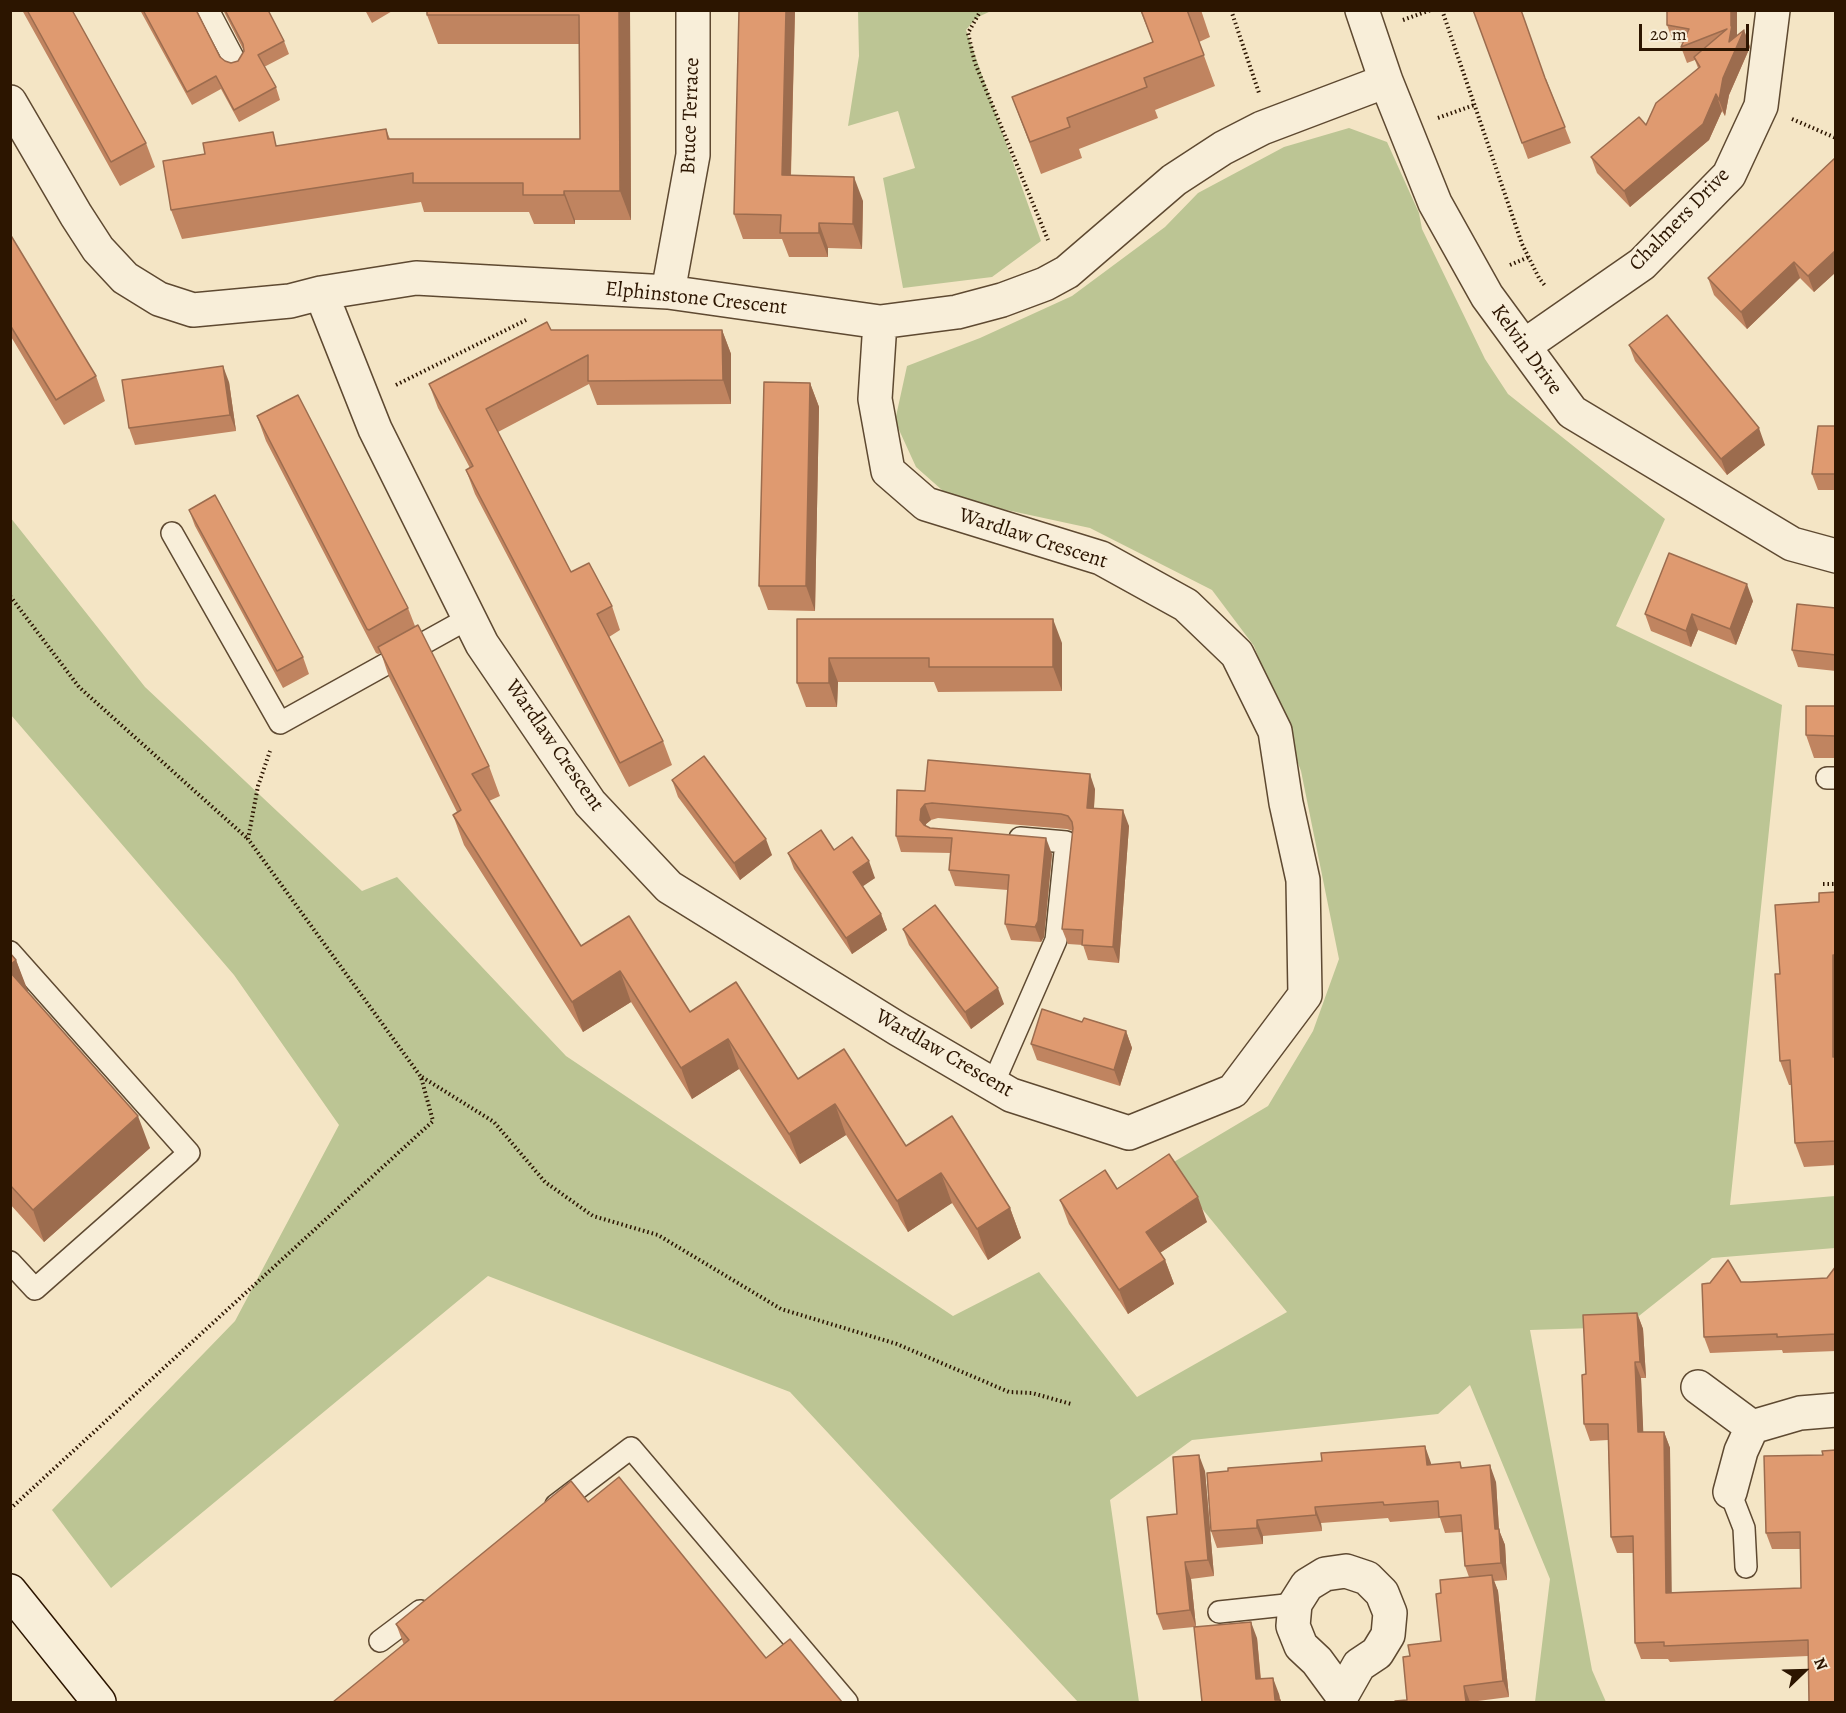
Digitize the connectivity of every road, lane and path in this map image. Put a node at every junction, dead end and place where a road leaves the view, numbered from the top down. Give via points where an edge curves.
1 (208, 10) edge
2 (693, 10) edge
3 (981, 10) edge
4 (1231, 10) edge
5 (1362, 10) edge
6 (1442, 10) edge
7 (1773, 10) edge
8 (236, 63) edge
9 (1386, 81) junction
10 (10, 102) edge
11 (1262, 103) dead end
12 (1761, 106) junction
13 (1836, 138) edge
14 (1062, 274) junction
15 (668, 292) junction
16 (321, 293) junction
17 (1566, 316) junction
18 (530, 319) dead end
19 (880, 322) junction
20 (1524, 346) junction
21 (364, 401) junction
22 (172, 533) dead end
23 (1836, 555) edge
24 (10, 596) edge
25 (469, 618) junction
26 (280, 723) junction
27 (996, 836) edge
28 (248, 839) junction
29 (1823, 884) dead end
30 (1836, 884) edge
31 (10, 952) edge
32 (421, 1077) junction
33 (993, 1084) junction
34 (10, 1262) edge
35 (1698, 1387) dead end
36 (1071, 1404) dead end
37 (1836, 1410) edge
38 (1752, 1427) junction
39 (1730, 1492) joint
40 (10, 1509) edge
41 (538, 1520) edge
42 (1746, 1567) dead end
43 (10, 1591) edge
44 (436, 1598) edge
45 (1295, 1604) junction
46 (1219, 1612) dead end
47 (380, 1641) dead end
48 (1343, 1699) edge
49 (99, 1702) edge
50 (848, 1702) edge

1 - 8 lane
2 - 15 street, Bruce Terrace via 693,155
3 - 14 path via 968,33 975,63
4 - 11 path
5 - 9 street, Kelvin Drive
6 - 17 path via 1522,244 1539,278
7 - 12 street, Chalmers Drive
9 - 14 street, Elphinstone Crescent via 1272,123 1223,148 1174,180
9 - 20 street, Kelvin Drive via 1435,203 1487,296
10 - 16 street, Elphinstone Crescent via 98,249 125,278 159,299 193,310 290,301
12 - 13 path
12 - 17 street, Chalmers Drive via 1730,175 1641,264
14 - 19 street, Elphinstone Crescent via 1002,300 957,312
15 - 16 street, Elphinstone Crescent via 416,278
15 - 19 street, Elphinstone Crescent
16 - 21 street, Wardlaw Crescent
17 - 20 street, Chalmers Drive
18 - 21 path
19 - 33 street, Wardlaw Crescent via 875,399 888,471 926,504 1101,558 1186,605 1238,654 1275,731 1303,880 1305,995 1233,1091 1129,1133 1011,1095
20 - 23 street, Kelvin Drive via 1572,411 1792,544
21 - 25 street, Wardlaw Crescent
22 - 26 lane
24 - 28 path via 79,687
25 - 26 lane
25 - 33 street, Wardlaw Crescent via 482,644 590,803 669,886
26 - 28 path via 258,786
27 - 33 lane via 1066,842 1056,940
28 - 32 path
29 - 30 path
31 - 34 lane via 189,1153 35,1289
32 - 36 path via 494,1122 545,1182 593,1216 658,1235 781,1309 897,1344 1010,1392 1032,1393
32 - 40 path via 433,1121
35 - 38 street
37 - 38 street via 1800,1413
38 - 39 street
39 - 42 lane via 1744,1528
41 - 50 lane via 631,1448
43 - 49 street
44 - 47 lane
45 - 46 lane
45 - 48 street via 1293,1626 1301,1646 1317,1661
45 - 48 street via 1307,1586 1325,1574 1346,1570 1367,1578 1382,1593 1390,1613 1388,1635 1377,1653 1359,1665

